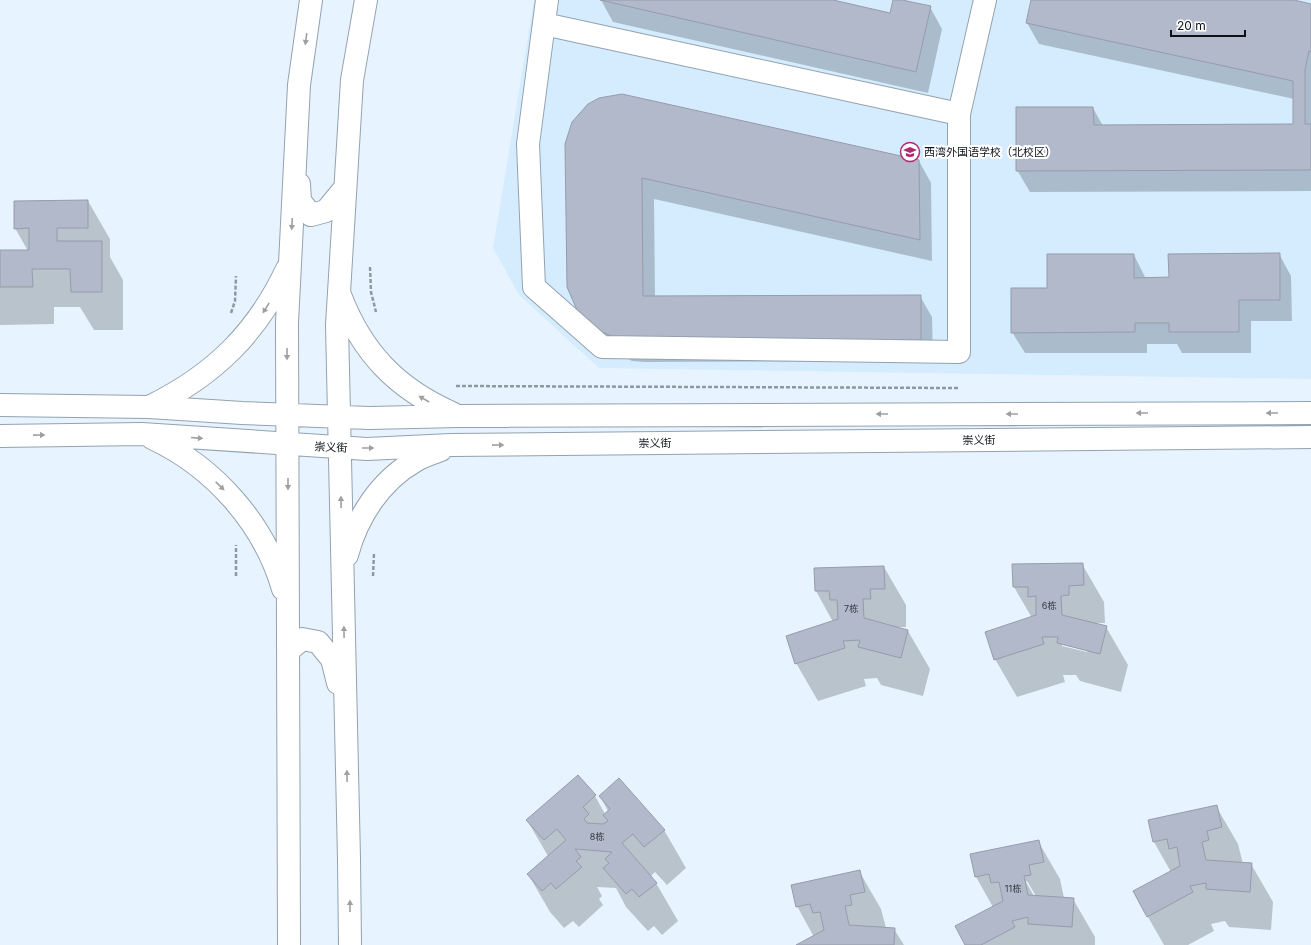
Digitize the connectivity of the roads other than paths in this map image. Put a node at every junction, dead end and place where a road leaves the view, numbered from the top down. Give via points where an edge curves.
1 (311, 0) edge
2 (366, 0) edge
3 (547, 0) edge
4 (986, 0) edge
5 (544, 24) junction
6 (960, 114) junction
7 (296, 141) junction
8 (345, 188) junction
9 (290, 261) junction
10 (339, 291) junction
11 (0, 405) edge
12 (149, 406) junction
13 (1311, 413) edge
14 (287, 414) junction
15 (339, 416) junction
16 (458, 416) junction
17 (142, 434) junction
18 (0, 436) edge
19 (1311, 436) edge
20 (288, 444) junction
21 (451, 445) junction
22 (340, 447) junction
23 (343, 600) junction
24 (289, 608) junction
25 (289, 650) junction
26 (346, 713) junction
27 (289, 945) edge
28 (350, 945) edge

1 -> 7 street via 299,85
2 - 8 street via 352,80
3 - 5 street
4 - 6 street
5 - 6 street
5 - 6 street via 528,144 534,287 602,347 960,352
7 - 8 street via 300,202 311,215 326,211
7 -> 9 street
8 - 10 street
9 -> 12 street via 264,312 226,356 177,393
9 -> 14 street
10 - 15 street
16 -> 10 street via 418,396 384,368 356,332
11 - 12 street
12 - 14 street
13 -> 16 street
14 - 15 street
14 - 20 street
15 - 16 street
15 - 22 street
18 -> 17 street, 崇义街
17 -> 20 street, 崇义街
17 -> 24 street via 179,453 204,471 245,514 264,543 279,574
21 -> 19 street, 崇义街
20 - 22 street, 崇义街
20 -> 24 street
22 -> 21 street, 崇义街 via 367,449
21 - 23 street via 415,460 385,484 365,509 352,538 344,568
23 -> 22 street
26 -> 23 street
24 - 25 street
25 - 26 street via 302,639 318,642 332,659
25 - 27 street
28 -> 26 street

